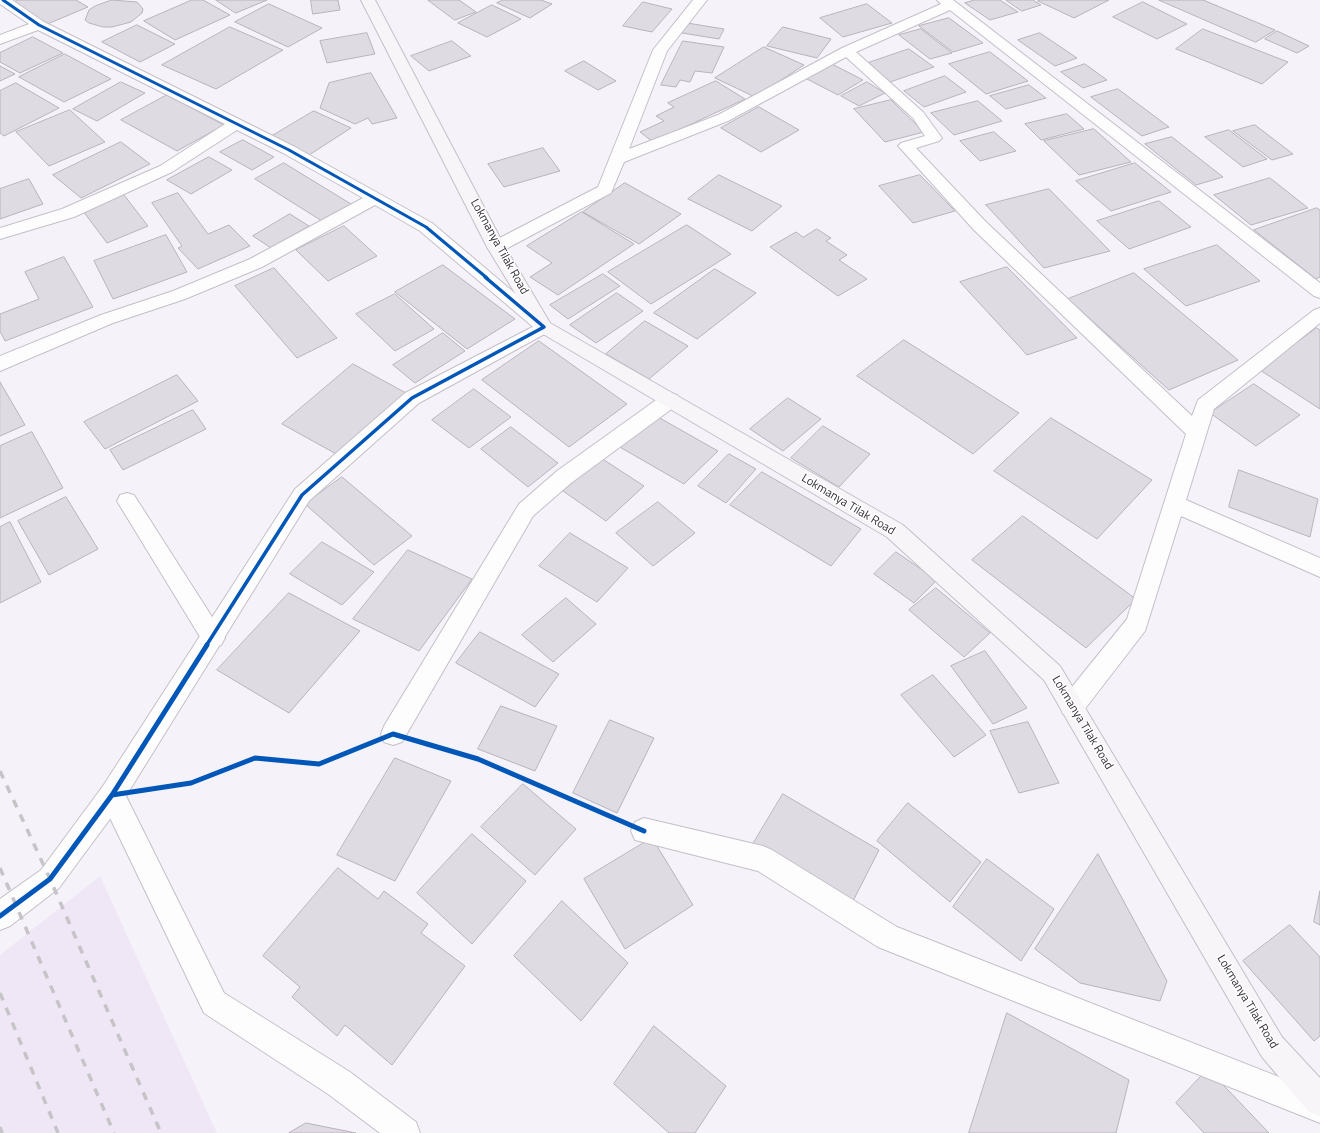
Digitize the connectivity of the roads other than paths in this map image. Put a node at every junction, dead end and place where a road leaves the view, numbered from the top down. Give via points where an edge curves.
1 (3, 0) edge
2 (368, 0) edge
3 (700, 0) edge
4 (947, 2) edge
5 (39, 25) junction
6 (0, 40) edge
7 (847, 51) junction
8 (237, 123) junction
9 (617, 159) junction
10 (375, 198) junction
11 (0, 234) edge
12 (496, 247) junction
13 (1320, 292) edge
14 (1320, 314) edge
15 (544, 327) junction
16 (0, 364) edge
17 (670, 400) junction
18 (1196, 432) junction
19 (127, 502) dead end
20 (1174, 504) junction
21 (1320, 568) edge
22 (213, 638) junction
23 (1072, 706) junction
24 (393, 734) dead end
25 (112, 796) junction
26 (644, 831) dead end
27 (0, 916) edge
28 (1320, 1101) edge
29 (1320, 1108) edge
30 (405, 1133) edge

1 - 5 street
2 - 12 main road, Lokmanya Tilak Road
3 - 9 street via 660,50
4 - 7 street
4 - 13 street
5 - 6 street
5 - 8 street
7 - 9 street via 724,118
7 - 18 street via 918,115 934,138 906,146 980,226
8 - 10 street
8 - 11 street via 166,169 68,213
9 - 12 street via 605,190
10 - 15 street via 426,227
10 - 16 street via 256,262 179,295 107,319
12 - 15 main road, Lokmanya Tilak Road
14 - 18 street via 1205,404
15 - 17 main road, Lokmanya Tilak Road
15 - 22 street via 412,398 302,495
17 - 23 main road, Lokmanya Tilak Road via 895,531 1052,673
17 - 24 street via 564,477 526,510
18 - 20 street
19 - 22 street
20 - 21 street
20 - 23 street via 1137,624
22 - 25 street
23 - 28 main road, Lokmanya Tilak Road via 1272,1047
25 - 27 street via 50,879
25 - 30 street via 214,1003 339,1083
26 - 29 street via 763,859 888,937

